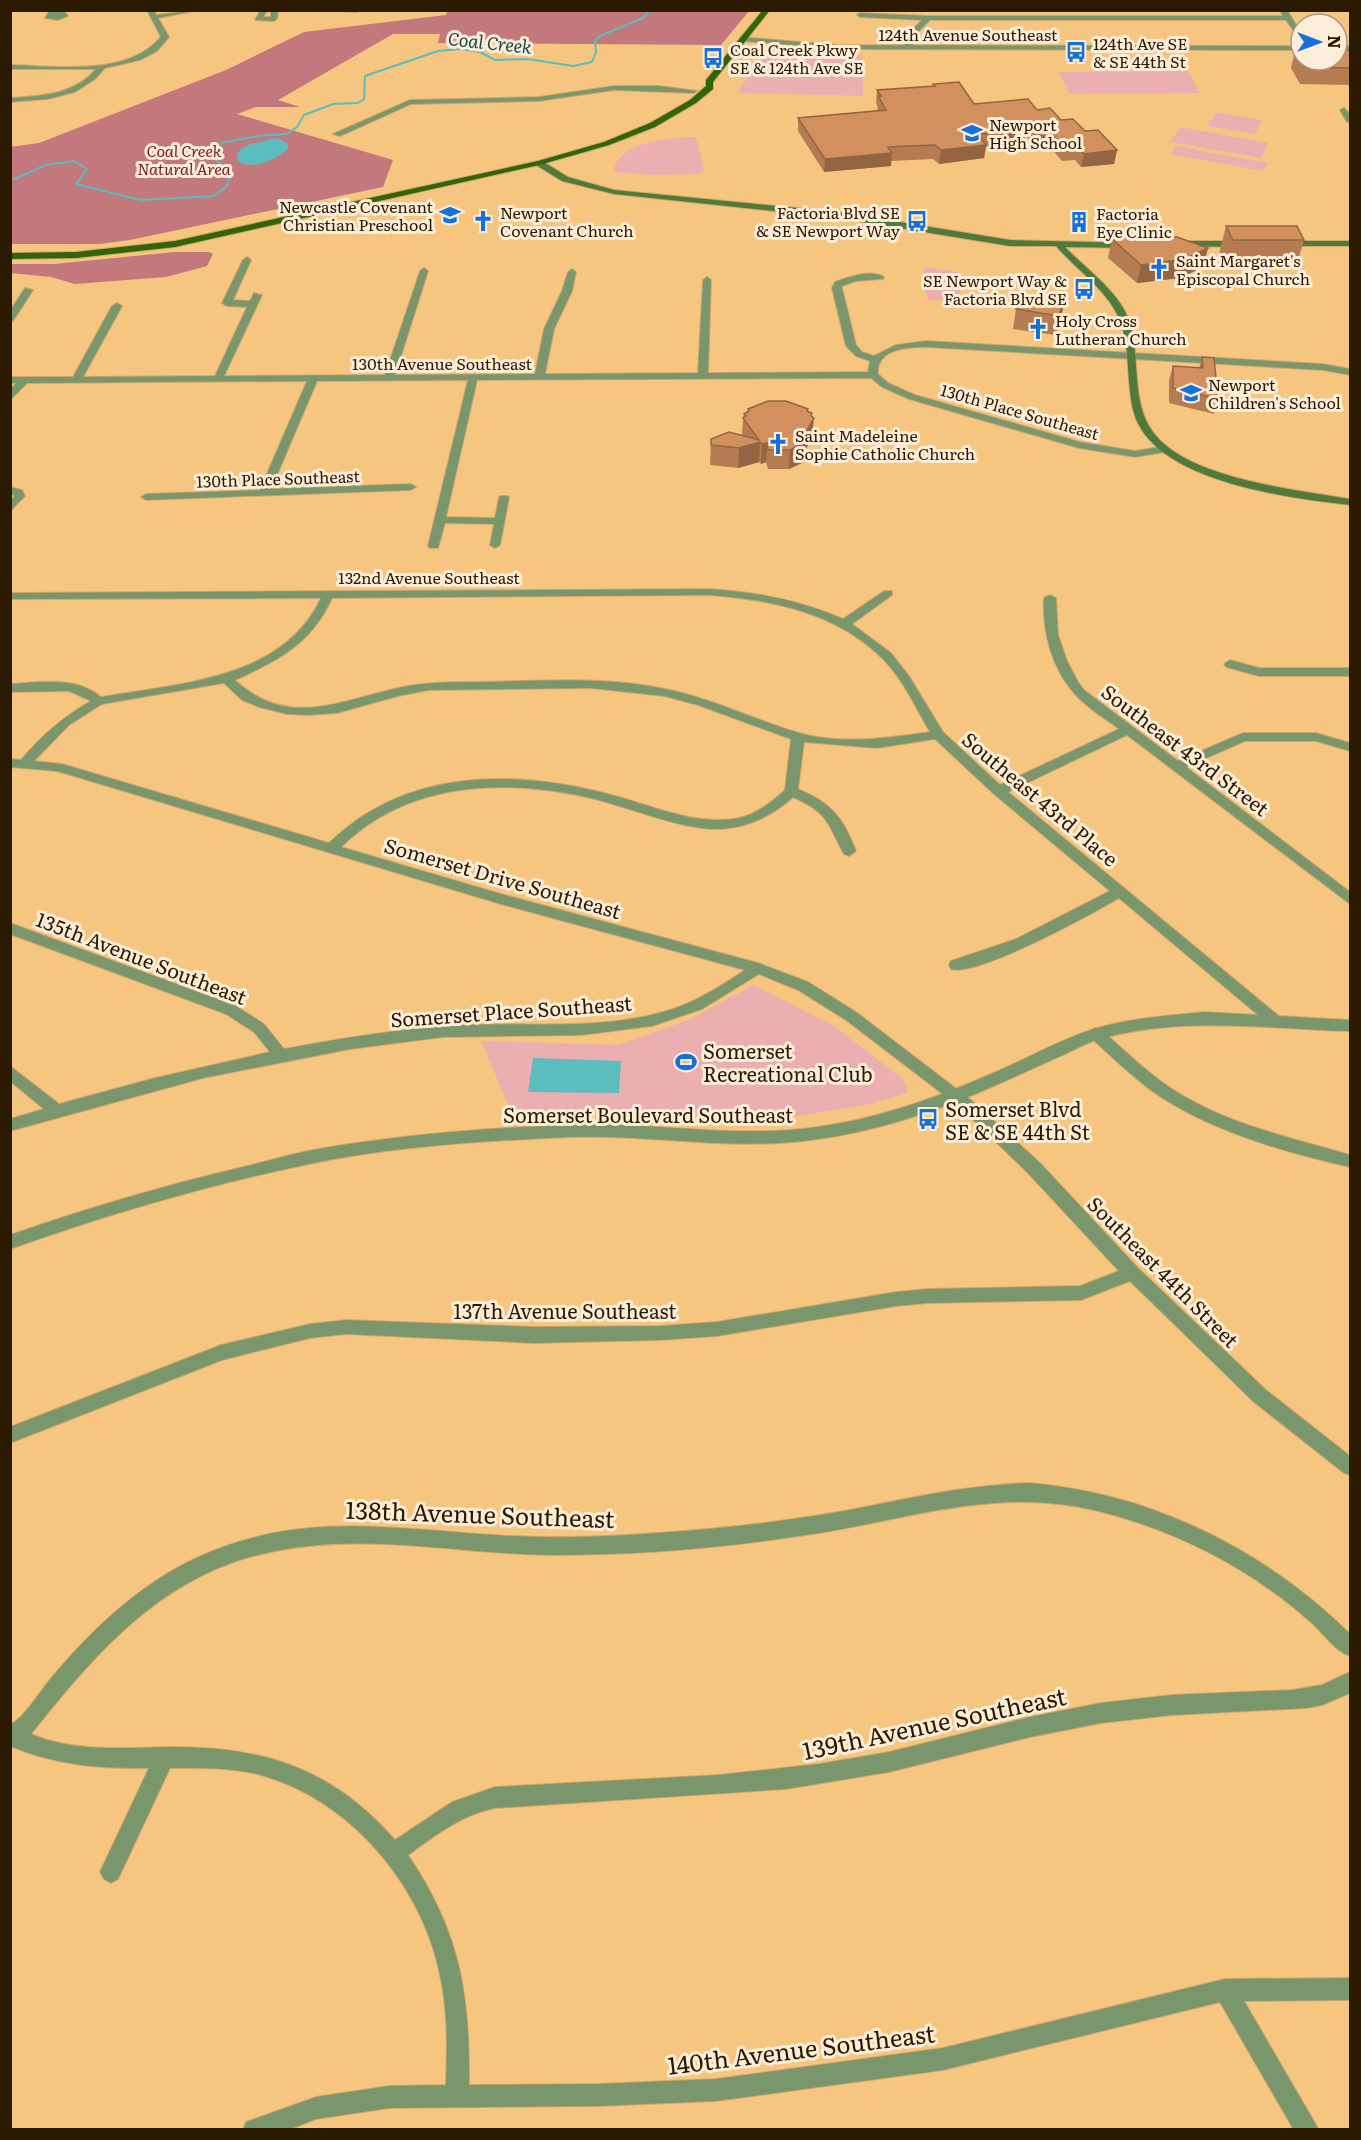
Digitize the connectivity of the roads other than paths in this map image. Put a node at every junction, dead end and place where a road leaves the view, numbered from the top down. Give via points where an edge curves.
1 (196, 10) edge
2 (265, 10) edge
3 (275, 10) edge
4 (330, 10) edge
5 (357, 10) edge
6 (767, 10) edge
7 (1283, 10) edge
8 (152, 14) edge
9 (1064, 14) edge
10 (860, 15) dead end
11 (928, 18) junction
12 (1288, 18) joint
13 (743, 39) junction
14 (908, 47) junction
15 (1289, 48) edge
16 (10, 67) edge
17 (101, 68) junction
18 (709, 82) junction
19 (693, 91) junction
20 (10, 100) edge
21 (1344, 110) dead end
22 (664, 117) junction
23 (1350, 120) edge
24 (337, 134) dead end
25 (539, 163) junction
26 (1010, 243) junction
27 (1141, 244) edge
28 (1169, 244) edge
29 (1256, 244) edge
30 (1278, 244) edge
31 (1350, 244) edge
32 (1059, 245) junction
33 (10, 256) edge
34 (247, 260) dead end
35 (1081, 269) junction
36 (424, 270) dead end
37 (572, 272) dead end
38 (880, 277) dead end
39 (707, 280) dead end
40 (28, 290) dead end
41 (117, 306) dead end
42 (10, 319) edge
43 (1129, 355) junction
44 (875, 359) junction
45 (1350, 372) edge
46 (873, 375) junction
47 (389, 378) junction
48 (473, 378) junction
49 (540, 378) junction
50 (703, 378) junction
51 (218, 379) junction
52 (313, 379) junction
53 (10, 380) edge
54 (24, 380) junction
55 (76, 380) junction
56 (10, 397) edge
57 (1165, 449) junction
58 (411, 487) dead end
59 (10, 490) edge
60 (264, 494) junction
61 (146, 497) dead end
62 (504, 498) dead end
63 (1350, 502) edge
64 (10, 508) edge
65 (440, 520) junction
66 (499, 521) junction
67 (495, 545) dead end
68 (434, 546) dead end
69 (888, 593) dead end
70 (328, 594) junction
71 (10, 596) edge
72 (1050, 598) dead end
73 (844, 624) junction
74 (1230, 664) dead end
75 (1350, 672) edge
76 (227, 679) junction
77 (10, 687) edge
78 (99, 701) junction
79 (1127, 730) junction
80 (938, 735) junction
81 (798, 737) junction
82 (1350, 747) edge
83 (18, 763) edge
84 (1176, 767) junction
85 (999, 790) junction
86 (791, 791) junction
87 (332, 848) junction
88 (849, 851) dead end
89 (1121, 891) junction
90 (1350, 899) edge
91 (10, 928) edge
92 (956, 965) dead end
93 (758, 968) junction
94 (1275, 1021) junction
95 (1350, 1026) edge
96 (1096, 1034) junction
97 (279, 1054) junction
98 (10, 1072) edge
99 (954, 1095) junction
100 (57, 1111) junction
101 (10, 1125) edge
102 (1350, 1161) edge
103 (10, 1242) edge
104 (1132, 1273) junction
105 (10, 1435) edge
106 (1350, 1467) edge
107 (1350, 1647) edge
108 (1350, 1682) edge
109 (13, 1737) edge
110 (165, 1757) junction
111 (395, 1852) junction
112 (111, 1872) dead end
113 (1350, 1989) edge
114 (1225, 1990) junction
115 (457, 2097) junction
116 (254, 2130) edge
117 (1308, 2130) edge

1 - 8 street
2 - 3 street via 256,19 273,19
4 - 5 street
6 - 13 main road
7 - 12 street
8 - 17 street via 165,37 158,46 146,55
9 - 11 street
9 - 12 street
10 - 11 street
11 - 14 street via 913,33
13 - 14 street, 124th Avenue Southeast via 802,46
13 - 18 main road
14 - 15 street, 124th Avenue Southeast
16 - 17 street
17 - 20 street via 93,80 74,90
18 - 19 main road
18 - 22 main road via 710,87 696,100 673,116
19 - 22 main road via 693,97
19 - 24 street via 614,88 539,99 410,102
21 - 23 street
22 - 25 main road via 620,139
25 - 26 main road via 578,184 614,192 838,214
25 - 33 main road via 174,244 76,255
26 - 32 main road
26 - 35 main road via 1054,253
27 - 32 main road
28 - 29 main road
30 - 31 main road
32 - 35 main road
34 - 51 street via 227,303 255,299
35 - 43 main road via 1122,314
36 - 47 street
37 - 49 street via 549,329
38 - 44 street via 848,280 837,288 851,346
39 - 50 street
40 - 42 street
41 - 55 street
43 - 44 street via 919,344 890,350
43 - 45 street
43 - 57 main road via 1144,426
44 - 46 street
46 - 50 street, 130th Avenue Southeast
46 - 57 street, 130th Place Southeast via 912,397 1079,446 1124,454
47 - 48 street, 130th Avenue Southeast
47 - 52 street, 130th Avenue Southeast
48 - 49 street, 130th Avenue Southeast
48 - 65 street
49 - 50 street, 130th Avenue Southeast
51 - 52 street, 130th Avenue Southeast
51 - 55 street, 130th Avenue Southeast
52 - 60 street
53 - 54 street, 130th Avenue Southeast
54 - 55 street, 130th Avenue Southeast
54 - 56 street
57 - 63 main road via 1228,478
58 - 60 street, 130th Place Southeast
59 - 64 street via 20,496
60 - 61 street, 130th Place Southeast
62 - 66 street
65 - 66 street
65 - 68 street
66 - 67 street
69 - 73 street
70 - 71 street, 132nd Avenue Southeast
70 - 73 street, 132nd Avenue Southeast via 731,593 789,603
70 - 76 street via 318,616 296,641
72 - 79 street, Southeast 43rd Street via 1048,612 1060,661 1071,682
73 - 80 street, Southeast 43rd Place via 887,656
74 - 75 street via 1259,672
76 - 78 street
76 - 81 street via 246,697 263,704 309,711 337,709 429,686 626,687 702,702
77 - 78 street via 75,688
78 - 83 street via 66,722
79 - 84 street, Southeast 43rd Street
79 - 85 street
80 - 81 street via 877,744
80 - 85 street, Southeast 43rd Place
81 - 86 street
82 - 84 street via 1316,737 1250,736 1230,741
83 - 87 street, Somerset Drive Southeast via 58,767
84 - 90 street, Southeast 43rd Street
85 - 89 street, Southeast 43rd Place
86 - 87 street via 762,816 717,825 562,788 469,785 431,791 387,806 360,820
86 - 88 street via 816,801 830,813
87 - 93 street, Somerset Drive Southeast via 501,899
89 - 92 street via 1021,945
89 - 94 street, Southeast 43rd Place
91 - 97 street, 135th Avenue Southeast via 231,1010 261,1029
93 - 97 street, Somerset Place Southeast via 695,1006 638,1024 585,1030 444,1031
93 - 99 street, Somerset Drive Southeast via 830,1001
94 - 95 street, Somerset Boulevard Southeast
94 - 96 street, Somerset Boulevard Southeast via 1204,1018
96 - 99 street, Somerset Boulevard Southeast
96 - 102 street via 1155,1084 1193,1108 1243,1129
97 - 100 street, Somerset Place Southeast
98 - 100 street
99 - 103 street, Somerset Boulevard Southeast via 870,1123 759,1139 575,1131 385,1145 310,1157 203,1182 83,1216
99 - 104 street, Southeast 44th Street via 1034,1168
100 - 101 street, Somerset Place Southeast
104 - 105 street, 137th Avenue Southeast via 1081,1293 917,1297 690,1332 534,1335 346,1327 310,1331 221,1353
104 - 106 street, Southeast 44th Street via 1260,1396
107 - 109 street, 138th Avenue Southeast via 1300,1599 1223,1549 1120,1509 1052,1493 958,1498 783,1529 612,1545 517,1545 319,1534 225,1556 184,1575 142,1602 103,1634
108 - 111 street, 139th Avenue Southeast via 1323,1696 1299,1701 1137,1708 1074,1718 903,1760 789,1778 483,1800 454,1812
109 - 110 street via 40,1748 84,1756
110 - 111 street via 220,1758 276,1767 314,1785 353,1813
110 - 112 street
111 - 115 street via 423,1898 453,1982 458,2038
113 - 114 street, 140th Avenue Southeast
114 - 115 street, 140th Avenue Southeast via 943,2059 716,2090
114 - 117 street
115 - 116 street, 140th Avenue Southeast via 389,2097 316,2108

